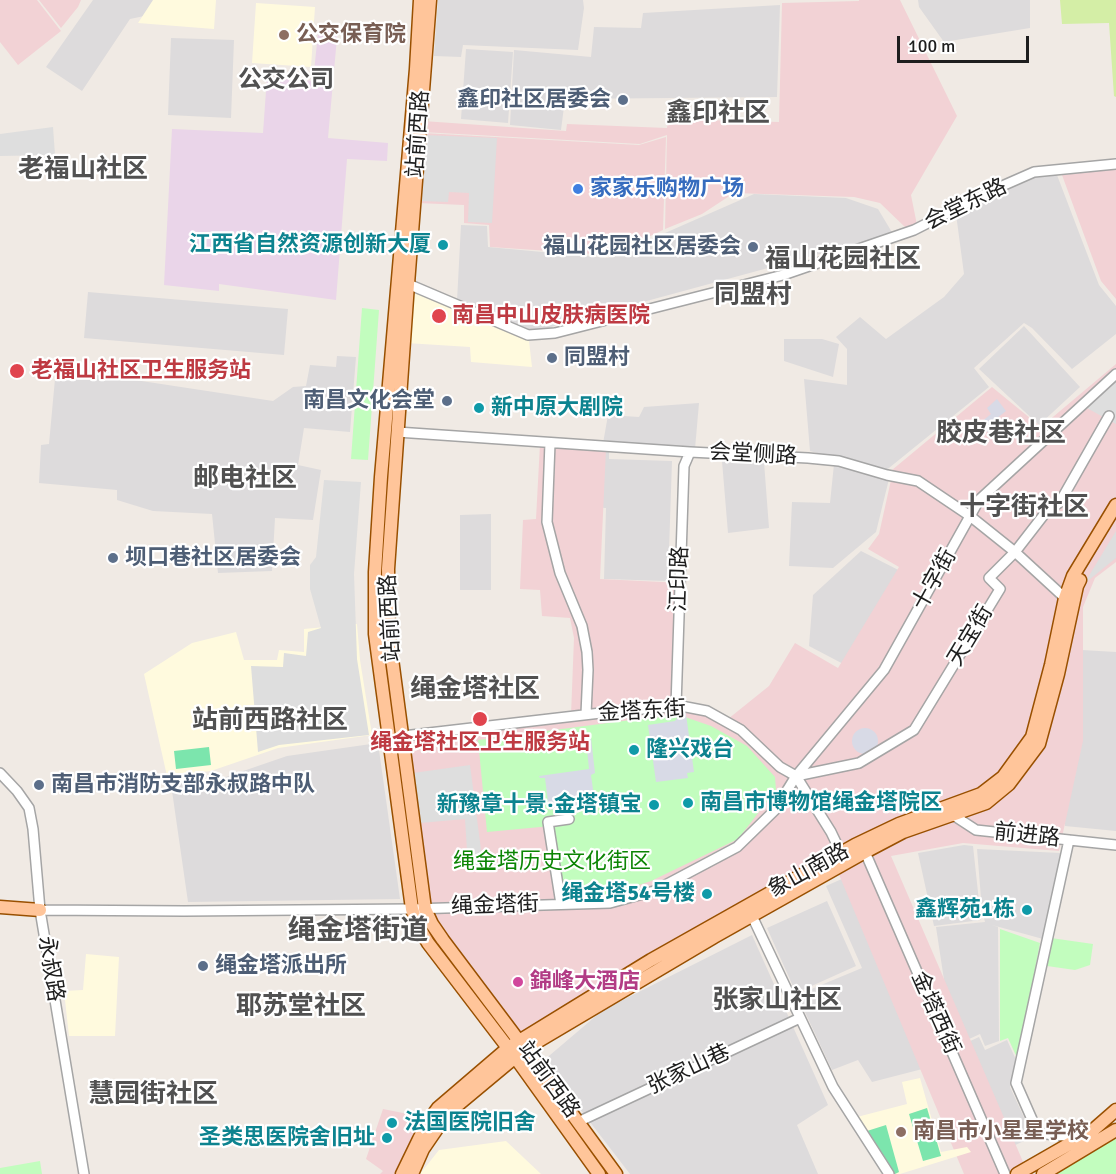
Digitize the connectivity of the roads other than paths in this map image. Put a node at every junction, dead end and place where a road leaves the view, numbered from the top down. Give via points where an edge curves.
1 (420, 0) edge
2 (430, 0) edge
3 (1116, 164) edge
4 (408, 284) junction
5 (1116, 374) edge
6 (1109, 416) dead end
7 (397, 432) junction
8 (550, 443) junction
9 (690, 452) junction
10 (1116, 505) edge
11 (970, 516) junction
12 (1116, 520) edge
13 (1015, 552) junction
14 (1065, 598) junction
15 (676, 706) junction
16 (586, 714) junction
17 (403, 736) junction
18 (0, 773) edge
19 (796, 776) junction
20 (951, 810) junction
21 (569, 819) dead end
22 (1069, 840) junction
23 (1116, 845) edge
24 (865, 852) junction
25 (844, 858) junction
26 (561, 904) junction
27 (0, 907) edge
28 (419, 909) junction
29 (40, 910) junction
30 (752, 916) junction
31 (800, 1018) junction
32 (517, 1049) junction
33 (1116, 1110) edge
34 (578, 1122) junction
35 (1116, 1130) edge
36 (1064, 1136) dead end
37 (84, 1174) edge
38 (402, 1174) edge
39 (412, 1174) edge
40 (599, 1174) edge
41 (616, 1174) edge
42 (889, 1174) edge
43 (1005, 1174) edge
44 (1017, 1174) edge
45 (1043, 1174) edge

1 - 28 main road, 站前西路 via 375,572 375,634
2 - 4 main road, 站前西路
3 - 4 street, 会堂东路 via 1034,172 914,230 783,275 555,333 528,335
4 - 7 main road, 站前西路
5 - 11 street, 十字街 via 979,500
6 - 13 street, 天宝街 via 1060,502 1046,512
7 - 8 street, 会堂侧路
7 - 17 main road, 站前西路 via 388,569 389,636
8 - 9 street, 会堂侧路
8 - 16 street via 547,522 560,573 582,626 588,670
9 - 11 street, 会堂侧路 via 838,461 918,481
9 - 15 street, 江印路 via 684,466
10 - 14 main road, 象山南路 via 1073,576
11 - 13 street, 会堂侧路
11 - 19 street, 十字街 via 884,670
12 - 20 main road, 象山南路 via 1077,586 1039,744 1009,784 986,803
13 - 14 street, 会堂侧路
13 - 19 street, 天宝街 via 989,578 1000,589 914,730 859,763
14 - 20 main road, 象山南路 via 1032,737 1003,777
15 - 16 street, 金塔东街
15 - 19 street, 金塔东街 via 707,711 741,730 780,767
16 - 17 street, 金塔东街
17 - 28 main road, 站前西路
18 - 29 street, 永叔路 via 28,808
19 - 25 street, 金塔东街
19 - 26 street, 绳金塔街 via 775,810 737,847 654,891 610,903
20 - 22 street, 前进路 via 976,830
20 - 24 main road, 象山南路
20 - 25 main road, 象山南路 via 899,824
21 - 26 street via 548,822
22 - 23 street, 前进路
22 - 36 street via 1016,1083 1038,1133
24 - 25 main road, 象山南路
24 - 43 street, 金塔西街
25 - 30 main road, 象山南路
25 - 32 main road, 象山南路 via 647,963
26 - 28 street, 绳金塔街
27 - 29 main road
28 - 29 street, 绳金塔街
28 - 32 main road, 站前西路
29 - 37 street, 永叔路
30 - 31 street
30 - 32 main road, 象山南路
31 - 34 street, 张家山巷
31 - 42 street via 833,1087
32 - 34 main road, 站前西路
32 - 38 main road, 象山南路 via 438,1108
32 - 39 main road, 象山南路 via 447,1114 423,1149
32 - 40 main road, 站前西路
33 - 44 main road via 1092,1131
34 - 41 main road, 站前西路
35 - 45 main road

